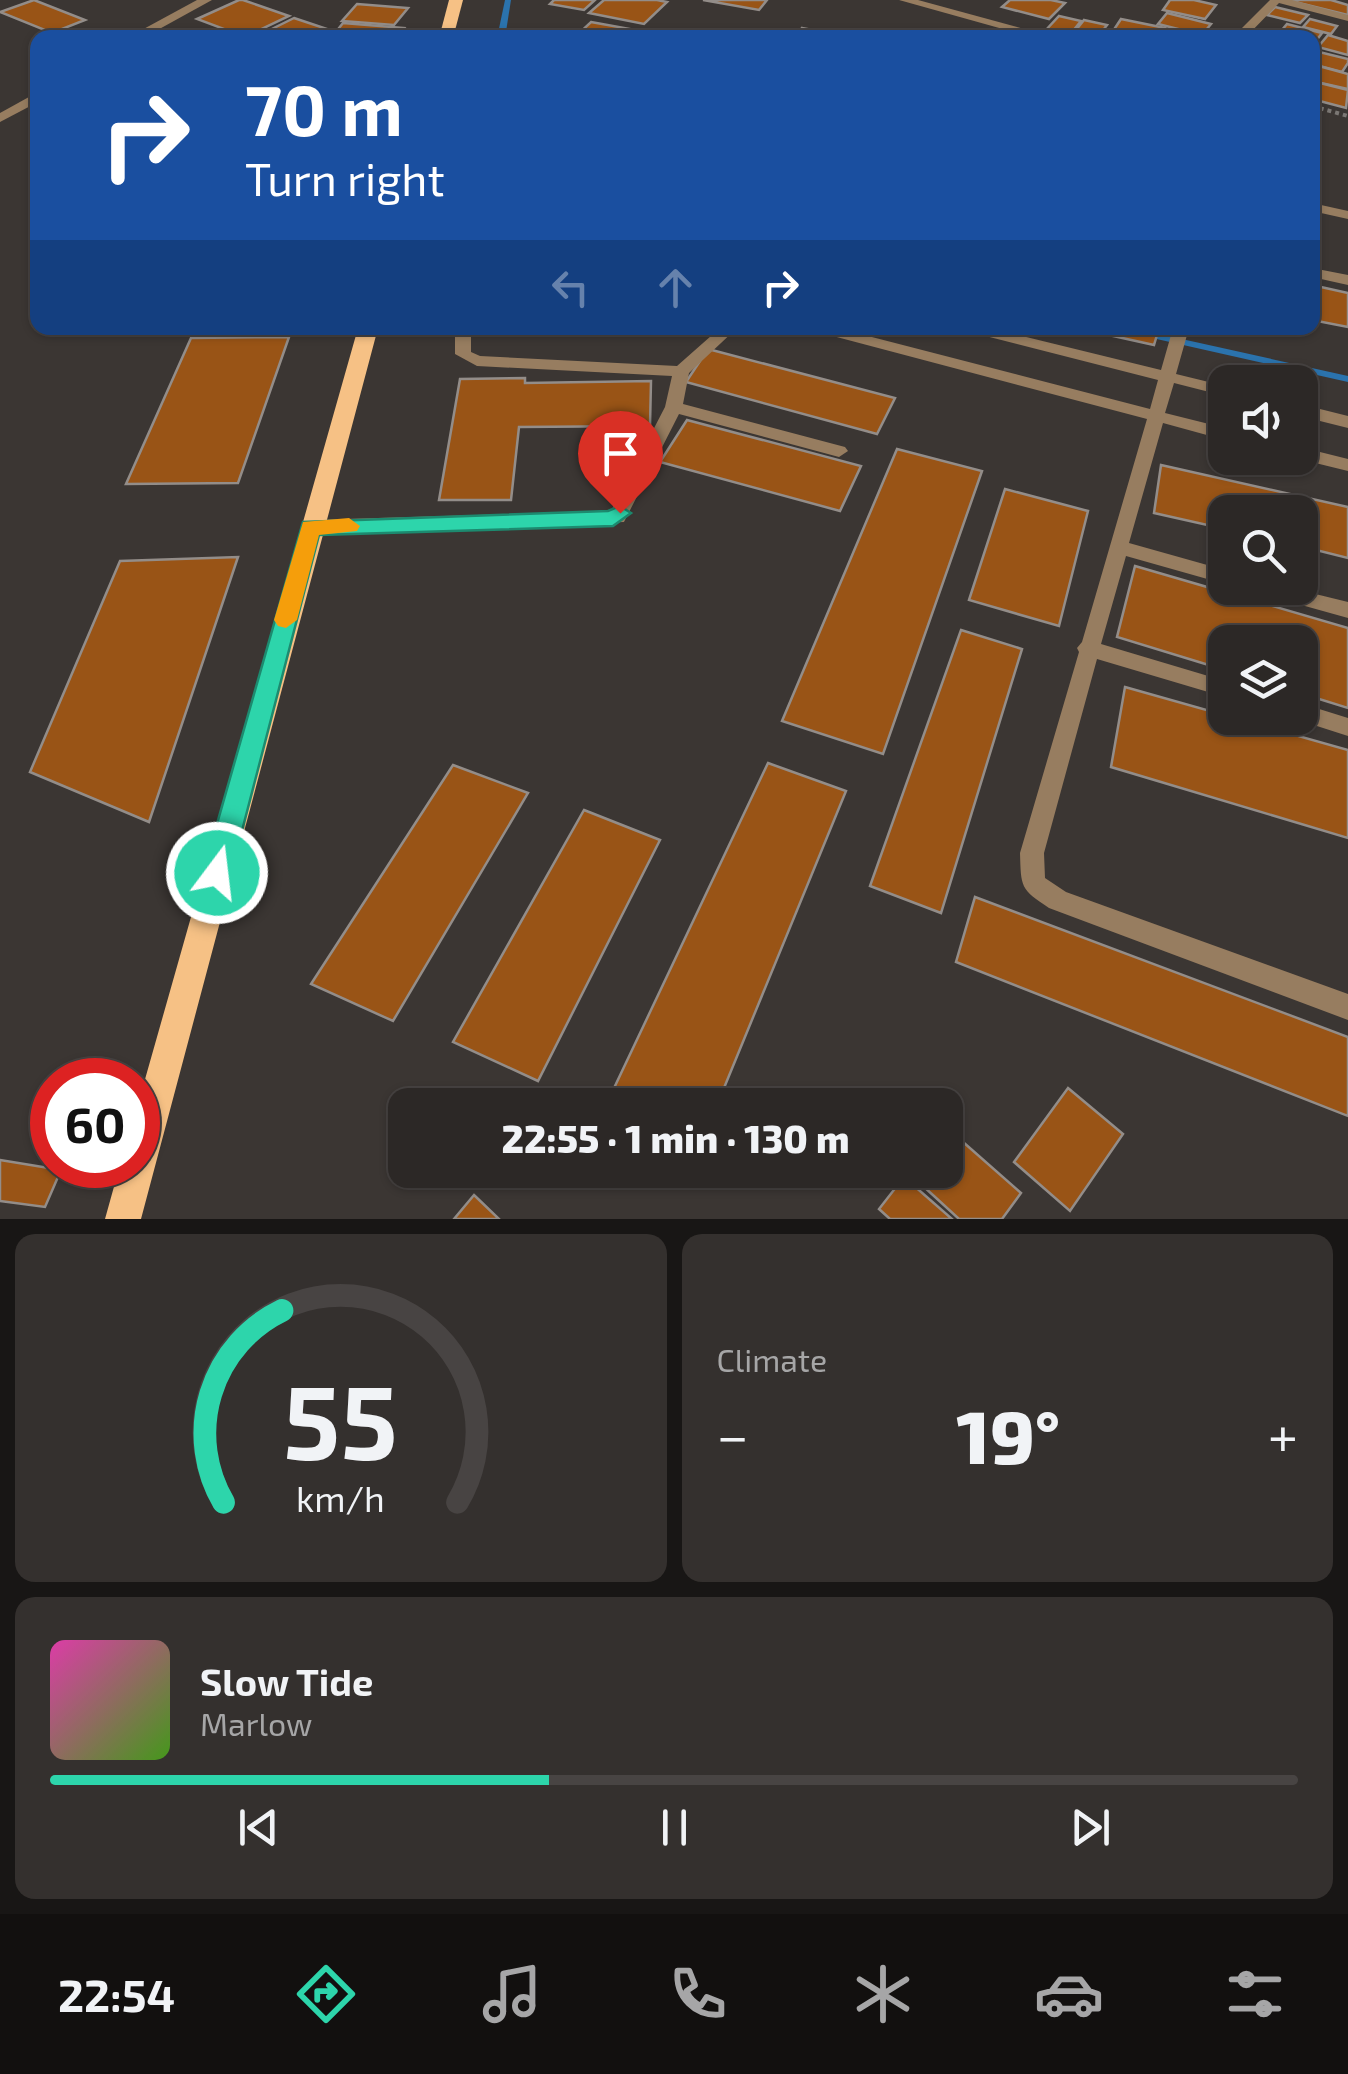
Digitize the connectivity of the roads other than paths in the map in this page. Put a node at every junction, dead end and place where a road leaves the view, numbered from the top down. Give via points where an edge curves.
1 (206, 0) edge
2 (456, 0) edge
3 (905, 0) edge
4 (1278, 0) edge
5 (1348, 18) edge
6 (148, 30) edge
7 (448, 30) edge
8 (1027, 30) edge
9 (1246, 30) edge
10 (30, 101) edge
11 (0, 118) edge
12 (1320, 209) edge
13 (1348, 215) edge
14 (1320, 274) edge
15 (1348, 280) edge
16 (366, 335) edge
17 (463, 335) edge
18 (721, 335) edge
19 (846, 335) edge
20 (1001, 335) edge
21 (1179, 335) edge
22 (682, 371) junction
23 (1168, 376) junction
24 (1208, 387) edge
25 (674, 408) junction
26 (1318, 414) edge
27 (1155, 417) junction
28 (1348, 422) edge
29 (1208, 430) edge
30 (838, 452) dead end
31 (1318, 457) edge
32 (1348, 464) edge
33 (310, 528) junction
34 (1118, 547) junction
35 (1208, 571) edge
36 (1318, 602) edge
37 (1348, 610) edge
38 (1087, 648) junction
39 (1208, 685) edge
40 (1318, 718) edge
41 (1348, 727) edge
42 (1348, 1007) edge
43 (124, 1219) edge

1 - 6 street
2 - 7 main road
3 - 8 street
4 - 5 street
4 - 9 street
10 - 11 street
12 - 13 street
14 - 15 street
16 - 33 main road
17 - 22 street via 463,354 476,361
18 - 22 street
19 - 27 street
20 - 23 street
21 - 23 street
22 - 25 street
23 - 24 street
23 - 27 street
25 - 30 street
25 - 33 street via 613,518
26 - 28 street
27 - 29 street
27 - 34 street
31 - 32 street
33 - 43 main road
34 - 35 street
34 - 38 street
36 - 37 street
38 - 39 street
38 - 42 street via 1032,853 1033,884 1058,900
40 - 41 street

